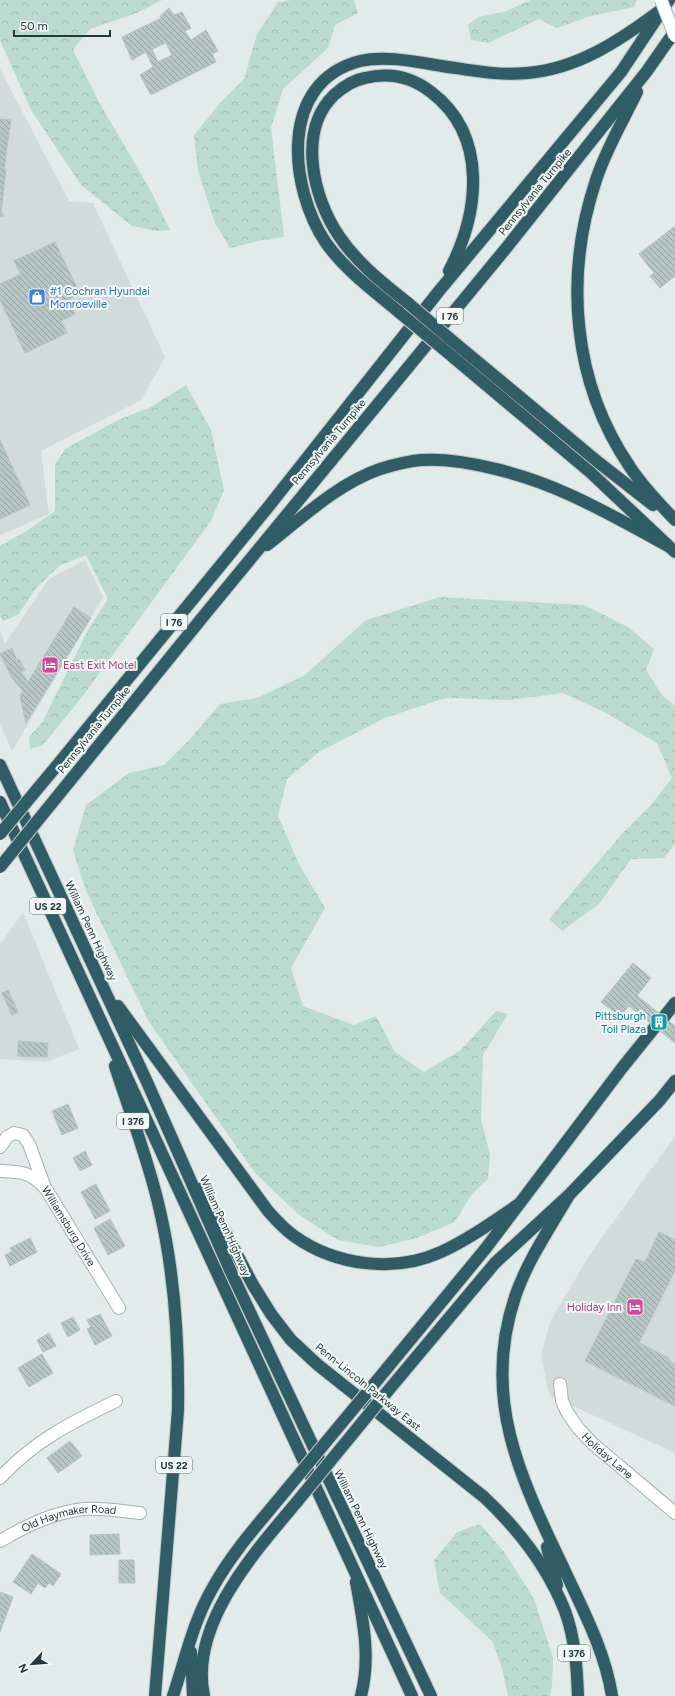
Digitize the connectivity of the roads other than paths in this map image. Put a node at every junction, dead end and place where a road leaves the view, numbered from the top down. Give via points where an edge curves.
1 (664, 3) edge
2 (675, 31) edge
3 (675, 36) edge
4 (647, 71) junction
5 (439, 291) junction
6 (404, 308) junction
7 (445, 343) junction
8 (675, 521) edge
9 (671, 549) edge
10 (249, 560) junction
11 (0, 764) edge
12 (0, 802) edge
13 (0, 834) edge
14 (0, 867) edge
15 (97, 974) junction
16 (675, 1003) edge
17 (96, 1009) junction
18 (664, 1017) dead end
19 (655, 1027) dead end
20 (675, 1081) edge
21 (147, 1082) junction
22 (0, 1147) edge
23 (0, 1170) edge
24 (46, 1190) junction
25 (569, 1195) junction
26 (519, 1204) junction
27 (165, 1234) joint
28 (119, 1308) dead end
29 (560, 1384) dead end
30 (116, 1401) dead end
31 (0, 1478) edge
32 (140, 1513) dead end
33 (537, 1513) junction
34 (675, 1513) edge
35 (0, 1541) edge
36 (352, 1564) junction
37 (565, 1611) junction
38 (190, 1643) junction
39 (155, 1696) edge
40 (173, 1696) edge
41 (194, 1696) edge
42 (204, 1696) edge
43 (361, 1696) edge
44 (412, 1696) edge
45 (431, 1696) edge
46 (578, 1696) edge
47 (612, 1696) edge

1 - 3 street, bridge
1 - 5 highway, Pennsylvania Turnpike / I 76 via 621,72
1 - 6 highway via 632,31 602,49 572,63 542,72 494,73 405,61 373,60 348,65 320,86 306,106 298,131 298,169 306,204 318,230 335,255 357,277
2 - 4 highway, Pennsylvania Turnpike / I 76
4 - 8 highway via 605,158 591,196 579,253 577,307 587,370 610,431 622,456 635,474
4 - 10 highway, Pennsylvania Turnpike / I 76 via 507,247
5 - 6 highway via 462,244 470,213 474,187 466,137 449,109 416,82 386,75 355,81 332,97 321,112 317,123 313,160 317,186 331,223 346,246
5 - 13 highway, Pennsylvania Turnpike / I 76, bridge via 269,506
6 - 7 highway, bridge
7 - 8 highway
7 - 9 highway via 590,472
9 - 10 highway via 568,494 542,484 464,464 421,460 379,469 352,482
10 - 14 highway, Pennsylvania Turnpike / I 76, bridge
11 - 15 highway, William Penn Highway / US 22
12 - 17 highway, US 22
15 - 21 highway, William Penn Highway / US 22
15 - 26 highway via 139,1037 260,1201 284,1228 303,1242 327,1254 353,1261 380,1264 406,1262 430,1256 454,1245
16 - 18 highway
17 - 27 highway, I 376 via 150,1173
17 - 36 highway
19 - 26 highway
20 - 25 highway
21 - 37 highway, Penn-Lincoln Parkway East / US 22 via 253,1285 280,1327 318,1365 470,1486 509,1521 543,1570
21 - 45 highway, William Penn Highway via 247,1306
22 - 24 street via 10,1135 23,1135 29,1144
23 - 24 street, Williamsburg Drive via 27,1174
24 - 28 street, Williamsburg Drive
25 - 33 highway via 522,1279 510,1314 504,1349 504,1401 508,1430 517,1462
25 - 42 highway, bridge via 495,1263 244,1567 217,1614 207,1642 202,1674
26 - 38 highway, bridge via 486,1248 244,1541 220,1574 203,1608
27 - 39 highway, US 22 via 175,1302 178,1410
29 - 34 street, Holiday Lane via 562,1401 578,1428 592,1443
30 - 31 street via 53,1433
32 - 35 street, Old Haymaker Road via 84,1509 35,1523
33 - 37 highway
33 - 47 highway via 595,1636
36 - 43 highway via 366,1643 366,1671
36 - 44 highway
37 - 46 highway, Penn-Lincoln Parkway East / I 376 via 573,1645
38 - 40 highway
38 - 41 highway

